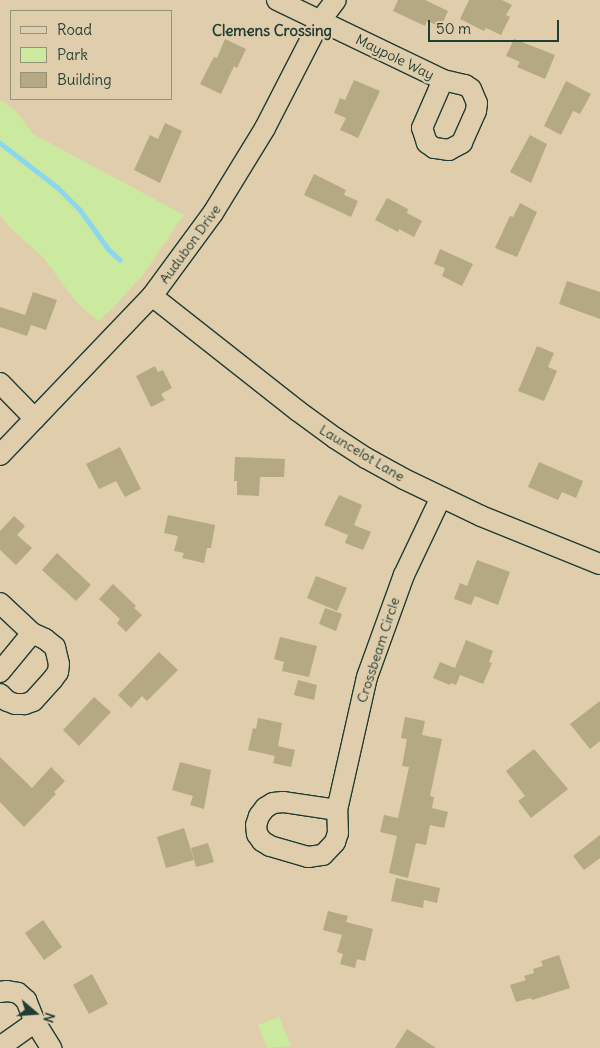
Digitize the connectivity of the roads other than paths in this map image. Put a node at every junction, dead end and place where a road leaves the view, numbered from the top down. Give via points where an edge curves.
1 (277, 0) edge
2 (336, 0) edge
3 (320, 21) junction
4 (443, 80) dead end
5 (152, 296) junction
6 (0, 383) edge
7 (35, 419) junction
8 (0, 455) edge
9 (441, 497) junction
10 (600, 564) edge
11 (0, 602) edge
12 (32, 633) junction
13 (0, 672) edge
14 (0, 694) edge
15 (337, 810) dead end
16 (0, 992) edge
17 (35, 1022) junction
18 (0, 1047) edge
19 (51, 1048) edge

1 - 3 street, Maypole Way
2 - 3 street, Audubon Drive
3 - 4 street, Maypole Way
3 - 5 street, Audubon Drive via 240,171 214,213
5 - 7 street, Audubon Drive
5 - 9 street, Launcelot Lane via 335,438 396,475
6 - 7 street
7 - 8 street, Audubon Drive
9 - 10 street, Launcelot Lane
9 - 15 street, Crossbeam Circle via 404,575 367,677
11 - 12 street
12 - 13 street
12 - 14 street via 46,639 55,648 58,672 33,701 25,704 7,702
16 - 17 street via 7,991 22,997 31,1008
17 - 18 street
17 - 19 street

